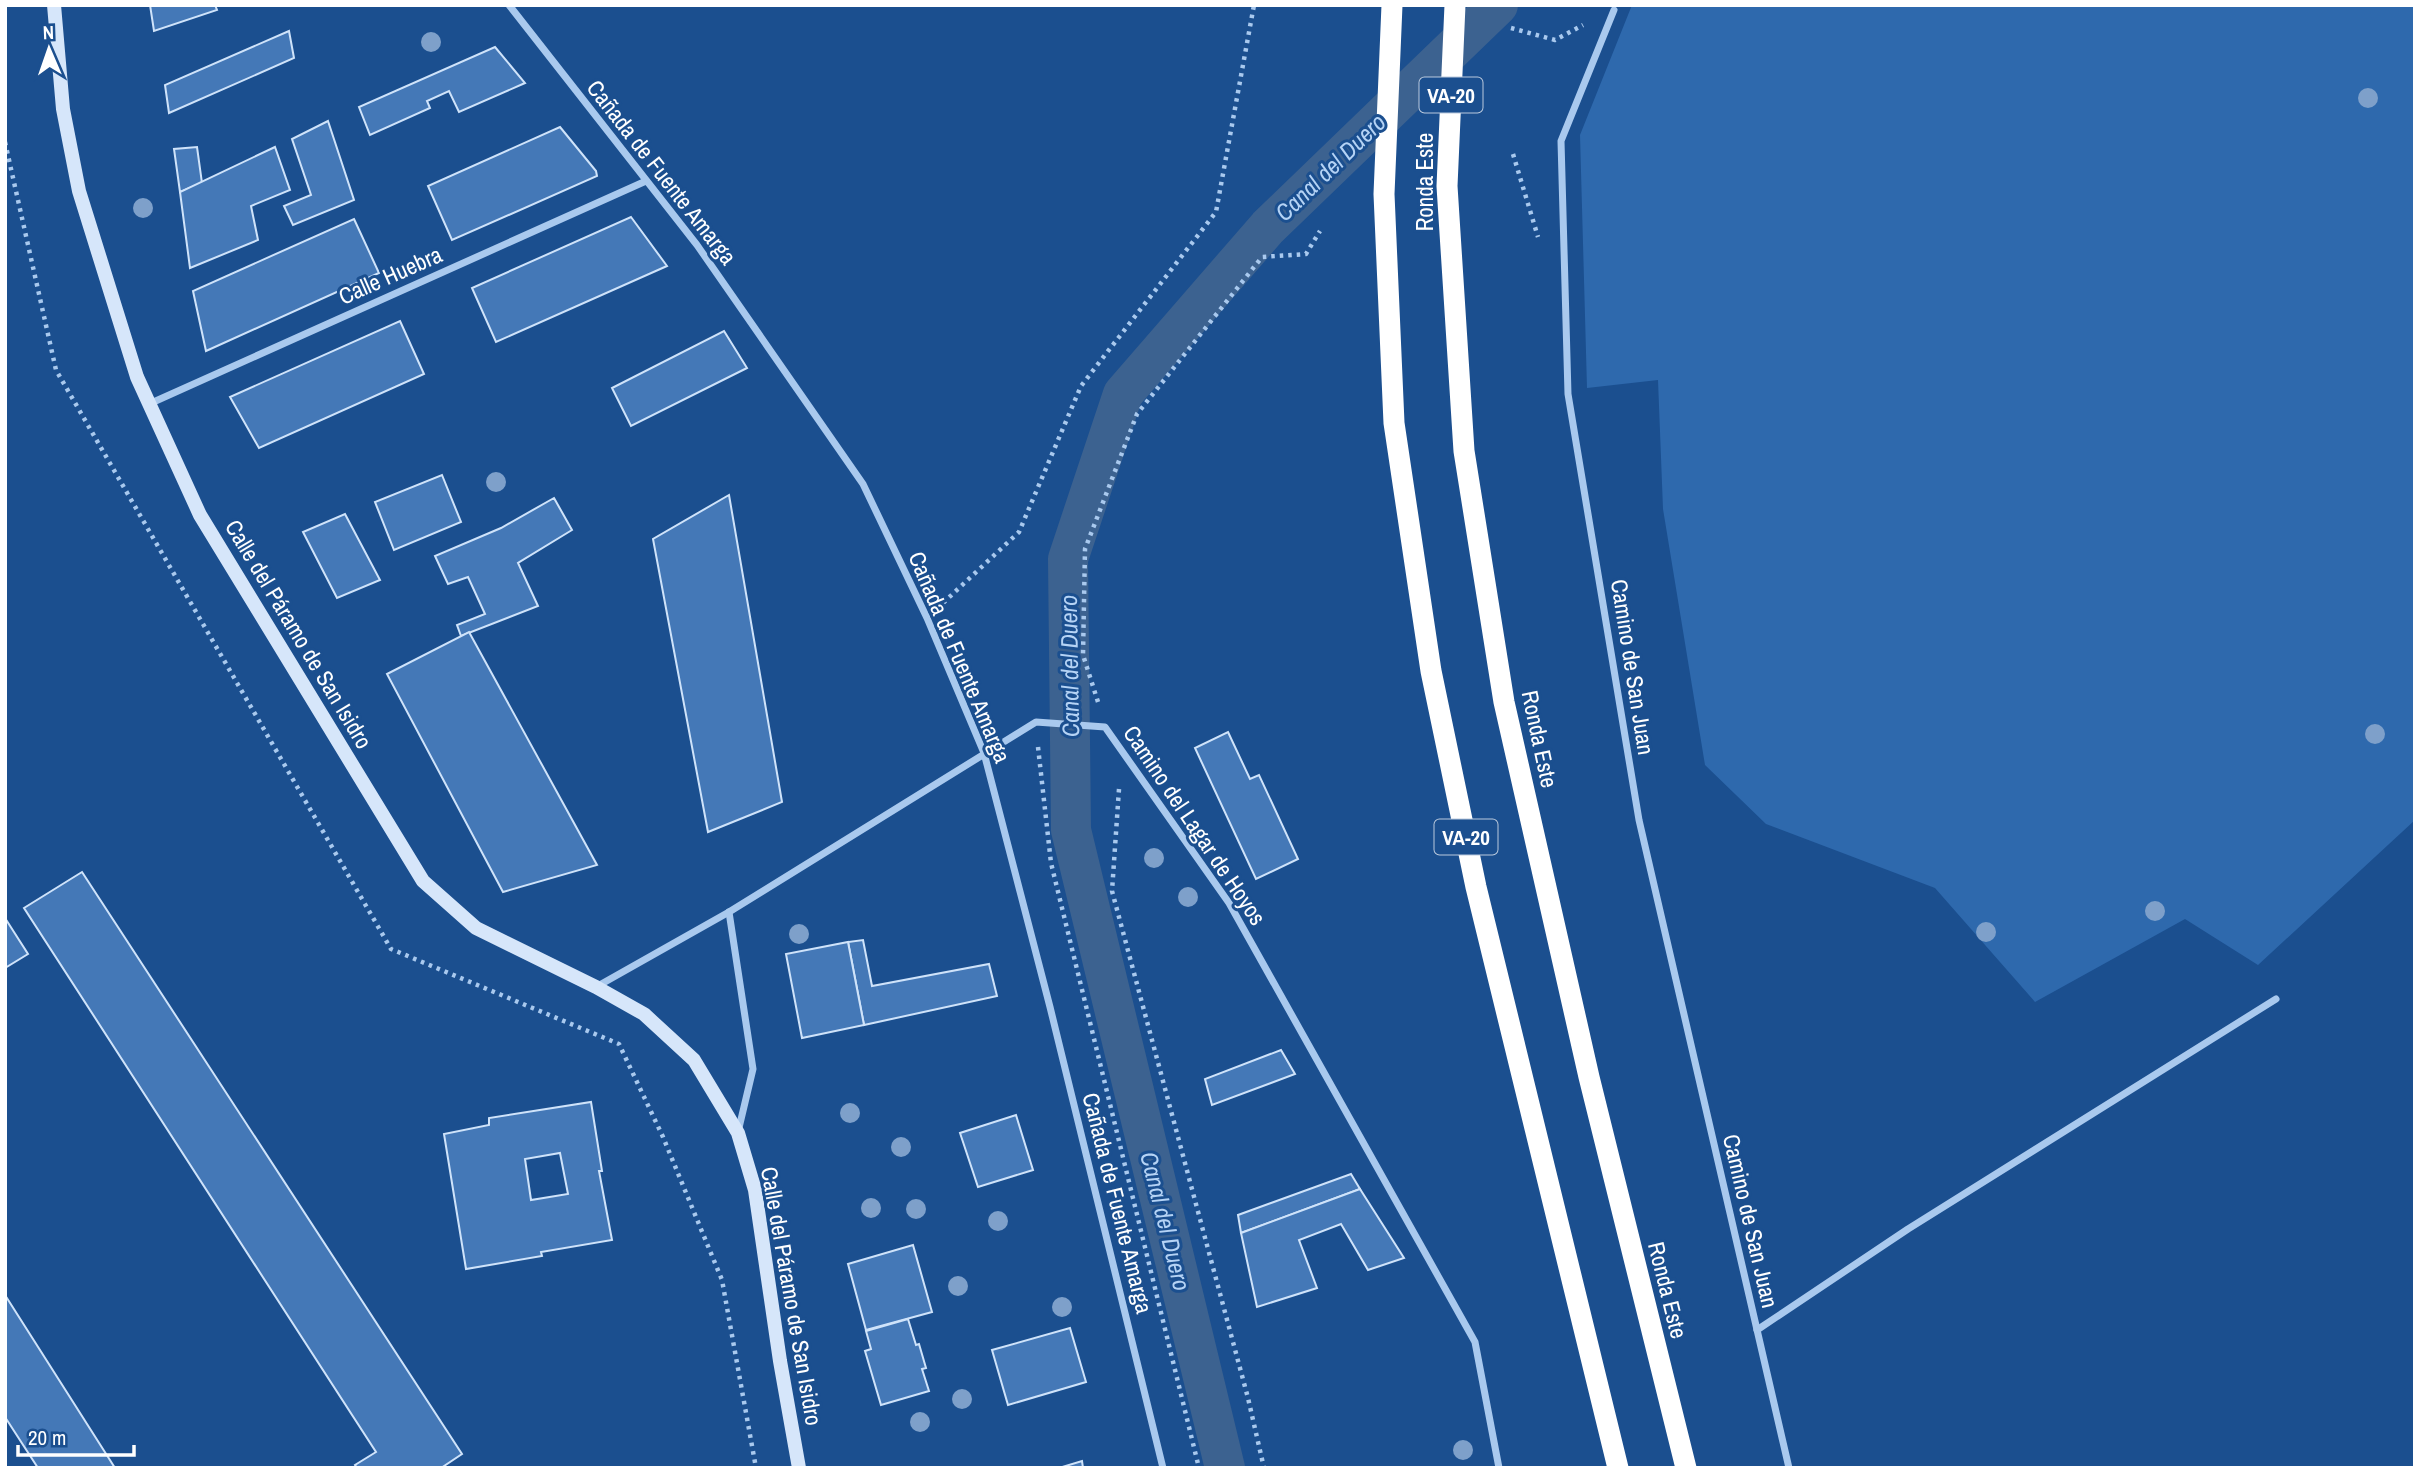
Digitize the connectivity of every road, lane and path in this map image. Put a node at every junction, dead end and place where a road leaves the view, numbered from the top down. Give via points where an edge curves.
1 (54, 5) edge
2 (509, 5) edge
3 (1254, 5) edge
4 (1392, 5) edge
5 (1455, 5) edge
6 (1614, 10) joint
7 (1511, 28) dead end
8 (646, 181) junction
9 (1320, 231) dead end
10 (149, 404) junction
11 (927, 618) junction
12 (1036, 722) junction
13 (1105, 726) junction
14 (1121, 750) junction
15 (984, 753) junction
16 (729, 912) junction
17 (596, 986) junction
18 (2276, 999) dead end
19 (738, 1133) junction
20 (1757, 1330) junction
21 (799, 1468) edge
22 (1163, 1468) edge
23 (1199, 1468) edge
24 (1264, 1468) edge
25 (1499, 1468) edge
26 (1618, 1468) edge
27 (1686, 1468) edge
28 (1788, 1468) edge

1 - 10 street, Calle del Páramo de San Isidro via 63,109 79,191
2 - 8 street, Cañada de Fuente Amarga
3 - 11 path via 1216,212 1081,386 1019,532
4 - 26 highway, Ronda Este / VA-20 via 1384,194 1394,423 1432,671 1476,887
5 - 27 highway, Ronda Este / VA-20 via 1447,186 1464,451 1504,702 1621,1213
6 - 7 path via 1555,40
6 - 20 street, Camino de San Juan via 1561,141 1568,394 1639,820
8 - 10 street, Calle Huebra
8 - 11 street, Cañada de Fuente Amarga via 697,245 863,484
9 - 13 path via 1306,254 1262,257 1137,414 1085,549 1083,655
10 - 17 street, Calle del Páramo de San Isidro via 200,515 423,881 476,928
11 - 15 street, Cañada de Fuente Amarga
12 - 13 street, Camino del Lagar de Hoyos
12 - 15 street
12 - 23 path via 1051,863
13 - 14 street, Camino del Lagar de Hoyos
14 - 24 path via 1112,891
14 - 25 street, Camino del Lagar de Hoyos via 1229,903 1475,1342
15 - 16 street
15 - 22 street, Cañada de Fuente Amarga
16 - 17 street
16 - 19 street, Calle del Páramo de San Isidro via 753,1069
17 - 19 street, Calle del Páramo de San Isidro via 644,1014 694,1060
18 - 20 street, Camino de San Juan via 1908,1228
19 - 21 street, Calle del Páramo de San Isidro via 755,1190
20 - 28 street, Camino de San Juan

